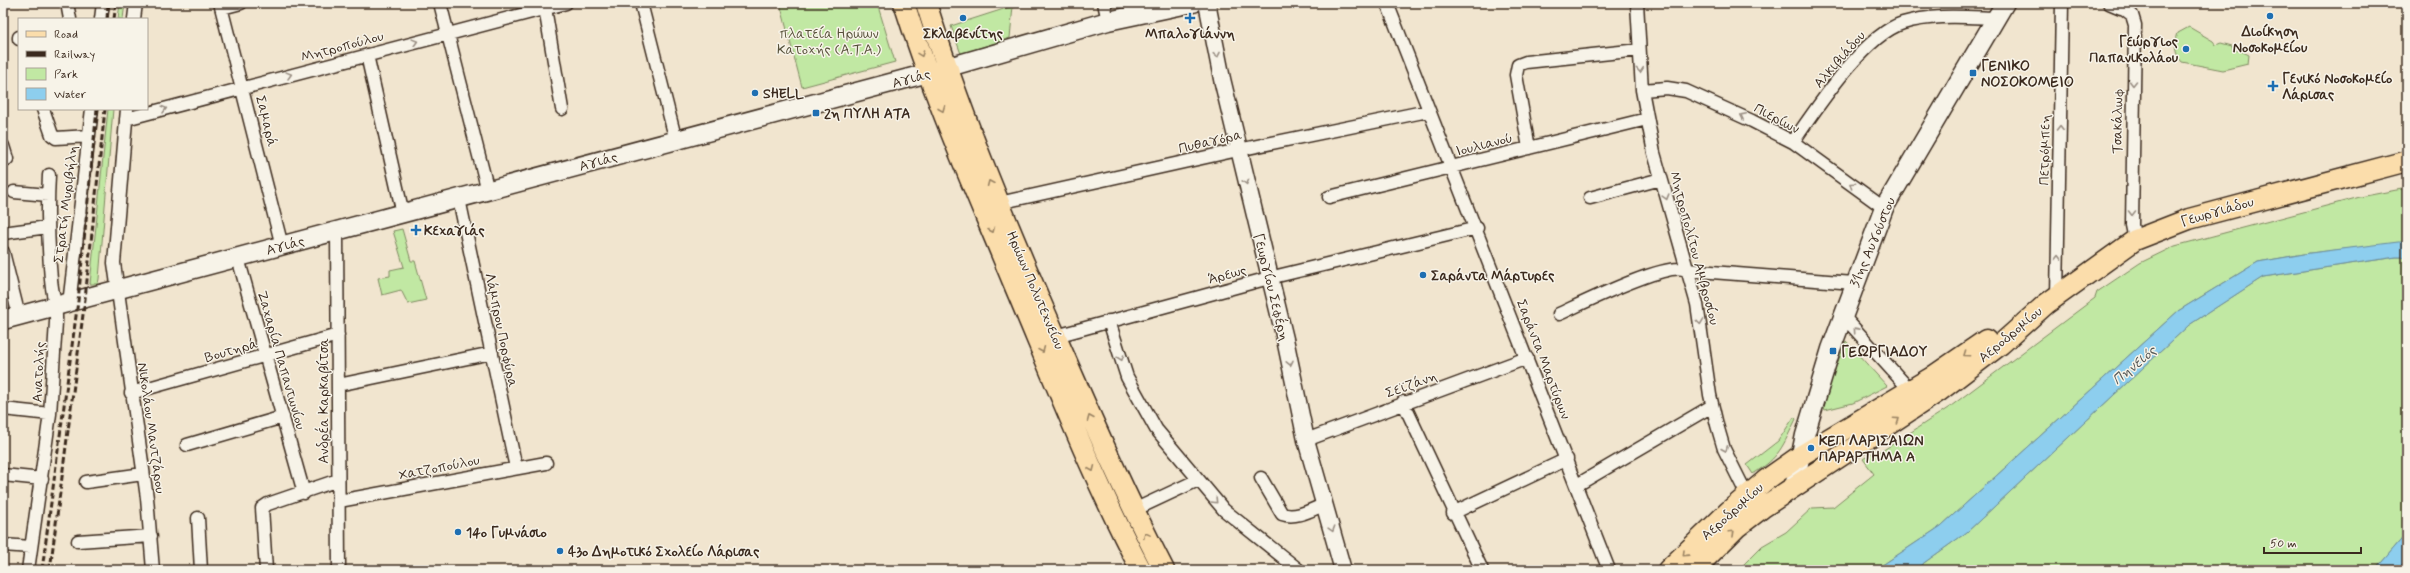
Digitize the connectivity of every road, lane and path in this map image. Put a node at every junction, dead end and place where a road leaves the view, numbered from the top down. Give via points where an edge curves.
1 (67, 3) edge
2 (103, 3) edge
3 (136, 3) edge
4 (241, 3) edge
5 (440, 3) edge
6 (566, 3) edge
7 (641, 3) edge
8 (904, 3) edge
9 (926, 3) edge
10 (1104, 3) edge
11 (1193, 3) edge
12 (1207, 3) edge
13 (1387, 3) edge
14 (1638, 3) edge
15 (2062, 3) edge
16 (2109, 3) edge
17 (2127, 5) edge
18 (221, 6) edge
19 (545, 8) junction
20 (2001, 10) edge
21 (70, 18) edge
22 (101, 18) edge
23 (134, 18) edge
24 (1108, 21) junction
25 (448, 33) junction
26 (1638, 50) junction
27 (367, 55) junction
28 (937, 70) junction
29 (243, 87) junction
30 (1642, 90) junction
31 (148, 109) edge
32 (562, 109) dead end
33 (42, 110) edge
34 (92, 110) edge
35 (144, 110) edge
36 (1428, 111) junction
37 (127, 114) edge
38 (1647, 119) junction
39 (89, 136) junction
40 (676, 140) junction
41 (1793, 142) junction
42 (3, 146) edge
43 (1529, 148) junction
44 (1238, 150) junction
45 (7, 159) dead end
46 (2407, 161) edge
47 (1451, 167) junction
48 (49, 175) dead end
49 (1661, 179) junction
50 (488, 191) junction
51 (14, 192) dead end
52 (48, 196) junction
53 (1329, 197) dead end
54 (1590, 198) dead end
55 (459, 199) junction
56 (999, 203) junction
57 (1884, 208) junction
58 (403, 214) junction
59 (48, 227) junction
60 (1477, 228) junction
61 (338, 231) junction
62 (3, 233) edge
63 (2135, 240) junction
64 (282, 246) junction
65 (3, 252) edge
66 (238, 258) junction
67 (1686, 270) junction
68 (1269, 278) junction
69 (1854, 283) junction
70 (117, 290) junction
71 (2052, 300) junction
72 (63, 305) junction
73 (1559, 314) dead end
74 (1843, 316) junction
75 (11, 318) edge
76 (1109, 321) junction
77 (338, 335) junction
78 (1056, 336) junction
79 (492, 353) junction
80 (266, 356) junction
81 (1527, 358) junction
82 (338, 385) junction
83 (1910, 390) junction
84 (131, 393) junction
85 (1403, 402) junction
86 (1712, 406) junction
87 (3, 409) edge
88 (50, 414) junction
89 (283, 417) junction
90 (1306, 440) junction
91 (187, 445) dead end
92 (1800, 456) junction
93 (1567, 459) junction
94 (546, 463) dead end
95 (516, 468) junction
96 (143, 474) junction
97 (3, 475) edge
98 (1261, 478) dead end
99 (42, 479) junction
100 (338, 480) junction
101 (1198, 480) junction
102 (86, 482) dead end
103 (1577, 485) junction
104 (1794, 487) junction
105 (304, 493) junction
106 (1747, 495) junction
107 (339, 501) junction
108 (1324, 505) junction
109 (1134, 510) junction
110 (1453, 513) junction
111 (198, 518) dead end
112 (151, 536) junction
113 (78, 541) dead end
114 (3, 544) edge
115 (31, 547) junction
116 (28, 570) edge
117 (154, 570) edge
118 (201, 570) edge
119 (266, 570) edge
120 (339, 570) edge
121 (1140, 570) edge
122 (1164, 570) edge
123 (1299, 570) edge
124 (1343, 570) edge
125 (1482, 570) edge
126 (1609, 570) edge
127 (1668, 570) edge
128 (1694, 570) edge

1 - 21 street
2 - 22 street
3 - 23 street
4 - 18 street
5 - 25 street
6 - 19 street, Μητροπούλου
7 - 40 street
8 -> 28 main road, Ηρώων Πολυτεχνείου
9 - 28 main road, Ηρώων Πολυτεχνείου
10 - 24 street
11 - 24 main road, Αγιάς
12 -> 44 street, Γεωργίου Σεφέρη
13 - 36 street, Σαράντα Μαρτύρων
14 - 26 street, Μητροπολίτου Αμβροσίου
71 -> 15 street, Πετρόμπεη
16 - 17 street via 2116,7
17 -> 63 street, Τσακάλωφ via 2135,25 2132,225
18 - 29 street, Σαμαρά
19 - 25 street, Μητροπούλου
19 - 32 street
20 - 41 street, Αλκιβιάδου via 1931,17 1901,23 1886,31 1856,59
20 - 57 main road, 31ης Αυγούστου
24 - 28 main road, Αγιάς
27 -> 25 street, Μητροπούλου
25 - 50 street
26 -> 30 street, Μητροπολίτου Αμβροσίου
26 - 43 street via 1518,65 1516,75
29 -> 27 street, Μητροπούλου
27 - 58 street
28 - 40 main road, Αγιάς
56 -> 28 main road, Ηρώων Πολυτεχνείου
28 -> 121 main road, Ηρώων Πολυτεχνείου via 1091,468
31 -> 29 street, Μητροπούλου
29 - 64 street, Σαμαρά
30 - 38 street, Μητροπολίτου Αμβροσίου
41 -> 30 street, Πιερίων via 1692,93 1674,88
33 - 39 street via 52,135 56,138
34 - 39 street, Στρατή Μυριβήλη
37 -> 35 street, Μητροπούλου
36 - 44 street, Πυθαγόρα
36 - 47 street, Σαράντα Μαρτύρων
37 - 70 street, Νικολάου Μαντζάρου via 114,263
38 - 43 street, Ιουλιανού
38 - 49 street, Μητροπολίτου Αμβροσίου
39 - 72 street, Στρατή Μυριβήλη
40 - 50 main road, Αγιάς
57 -> 41 street, Πιερίων
42 - 45 street
43 - 47 street, Ιουλιανού
44 - 56 street, Πυθαγόρα
44 -> 68 street, Γεωργίου Σεφέρη
46 - 63 main road, Γεωργιάδου via 2189,219
47 - 53 street, Ιουλιανού
47 - 60 street, Σαράντα Μαρτύρων
48 - 52 street, Ανατολής
49 - 54 street
49 -> 67 street, Μητροπολίτου Αμβροσίου
50 - 55 main road, Αγιάς
51 - 52 street
52 - 59 street, Ανατολής
55 - 58 main road, Αγιάς
55 - 79 street, Λάμπρου Πορφύρα
56 - 78 main road, Ηρώων Πολυτεχνείου
57 - 69 main road, 31ης Αυγούστου
58 - 61 main road, Αγιάς
59 - 62 street
59 - 72 street, Ανατολής via 51,279
60 - 68 street, Άρεως
60 - 81 street, Σαράντα Μαρτύρων
61 - 64 main road, Αγιάς
61 - 77 street, Ανδρέα Καρκαβίτσα
63 - 71 main road, Γεωργιάδου
64 - 66 main road, Αγιάς
65 - 75 street
66 - 70 main road, Αγιάς
66 - 80 street, Ζαχαρία Παπαντωνίου
67 - 69 street
67 - 73 street via 1670,269 1648,276
67 -> 86 street, Μητροπολίτου Αμβροσίου via 1700,319
68 - 76 street, Άρεως
68 -> 90 street, Γεωργίου Σεφέρη
69 - 74 main road, 31ης Αυγούστου
70 - 72 main road, Αγιάς
70 - 84 street, Νικολάου Μαντζάρου
71 -> 83 main road, Αεροδρομίου via 2022,315
104 -> 71 main road, Αεροδρομίου via 1938,392 2001,344
72 - 75 main road, Αγιάς
72 - 88 street, Ανατολής
83 -> 74 street
74 - 92 main road, 31ης Αυγούστου
76 - 78 street, Άρεως
76 -> 101 street via 1136,397 1156,429
77 - 80 street, Βουτηρά
77 - 82 street, Ανδρέα Καρκαβίτσα
109 -> 78 main road, Ηρώων Πολυτεχνείου via 1099,437
79 - 82 street
79 - 95 street, Λάμπρου Πορφύρα
80 - 84 street, Βουτηρά
80 - 89 street, Ζαχαρία Παπαντωνίου
81 - 85 street, Σεϊζάνη
81 - 93 street, Σαράντα Μαρτύρων
82 - 100 street, Ανδρέα Καρκαβίτσα
83 - 92 main road, Αεροδρομίου
84 - 96 street, Νικολάου Μαντζάρου
85 - 90 street, Σεϊζάνη
85 - 110 street
86 - 103 street
86 -> 106 street, Μητροπολίτου Αμβροσίου via 1724,449
87 - 88 street
88 - 99 street, Ανατολής
89 - 91 street
89 - 105 street, Ζαχαρία Παπαντωνίου
90 - 108 street, Γεωργίου Σεφέρη
92 - 104 main road
92 - 106 main road, Αεροδρομίου
93 - 103 street, Σαράντα Μαρτύρων
93 - 110 street
94 - 95 street, Χατζοπούλου
95 - 107 street, Χατζοπούλου
96 - 102 street
96 - 112 street, Νικολάου Μαντζάρου
97 - 99 street
98 - 108 street via 1282,514 1296,515
99 - 115 street, Ανατολής
100 - 105 street
100 - 107 street, Ανδρέα Καρκαβίτσα
101 - 109 street
101 -> 123 street via 1224,510
103 - 126 street, Σαράντα Μαρτύρων
128 -> 104 main road, Αεροδρομίου via 1749,518
105 - 119 street via 262,508
106 -> 127 main road, Αεροδρομίου
107 - 120 street, Ανδρέα Καρκαβίτσα
108 -> 124 street, Γεωργίου Σεφέρη
122 -> 109 main road, Ηρώων Πολυτεχνείου
110 - 125 street
111 - 118 street
112 - 113 street
112 - 117 street, Νικολάου Μαντζάρου
114 - 115 street
115 - 116 street, Ανατολής

